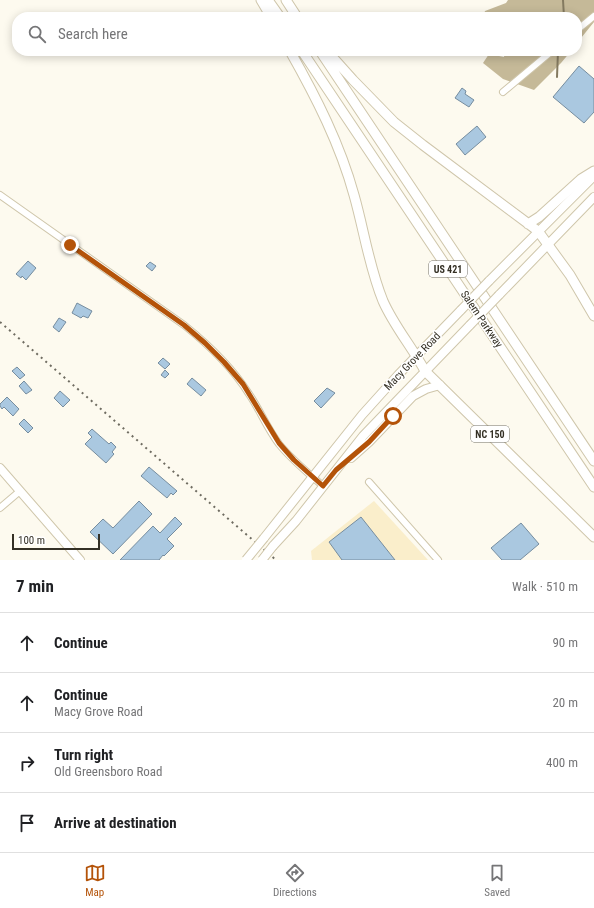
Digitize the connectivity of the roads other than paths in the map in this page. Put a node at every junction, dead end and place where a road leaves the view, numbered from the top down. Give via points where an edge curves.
1 (261, 0) edge
2 (268, 0) edge
3 (286, 0) edge
4 (268, 12) edge
5 (276, 12) edge
6 (294, 12) edge
7 (594, 16) edge
8 (582, 26) edge
9 (293, 56) edge
10 (305, 56) edge
11 (323, 56) edge
12 (331, 56) edge
13 (546, 56) edge
14 (503, 92) dead end
15 (594, 171) edge
16 (594, 176) edge
17 (0, 195) edge
18 (594, 197) edge
19 (528, 224) junction
20 (538, 231) junction
21 (548, 245) junction
22 (594, 316) edge
23 (417, 355) junction
24 (426, 371) junction
25 (440, 385) junction
26 (594, 461) edge
27 (0, 468) edge
28 (336, 470) junction
29 (312, 476) junction
30 (369, 482) dead end
31 (323, 486) junction
32 (594, 487) edge
33 (20, 491) junction
34 (0, 508) edge
35 (594, 537) edge
36 (80, 560) edge
37 (246, 560) edge
38 (262, 560) edge
39 (438, 560) edge

1 - 4 highway
2 - 5 highway
3 - 6 highway
7 - 8 street
9 - 23 highway via 322,110 341,153 383,300 398,330
10 - 32 highway, Salem Parkway / US 421
11 - 26 highway, Salem Parkway / US 421
12 - 19 highway via 394,122
13 - 14 street
15 - 19 highway
16 - 20 main road, Macy Grove Road
17 - 29 street via 184,325 205,343 243,384 279,443
18 - 21 main road, Macy Grove Road
19 - 20 highway
20 - 21 highway
20 - 23 main road, Macy Grove Road, bridge
21 - 22 highway via 579,288
21 - 24 main road, Macy Grove Road, bridge
23 - 24 highway
23 - 29 main road, Macy Grove Road via 362,415
24 - 25 highway
24 - 28 main road, Macy Grove Road via 363,436
25 - 28 main road via 413,396 369,442
25 - 35 highway, NC 150
27 - 33 main road
28 - 31 main road, Macy Grove Road
29 - 31 street
29 - 37 main road, Macy Grove Road, bridge
30 - 39 street
31 - 38 main road, Macy Grove Road, bridge
33 - 34 street
33 - 36 main road

